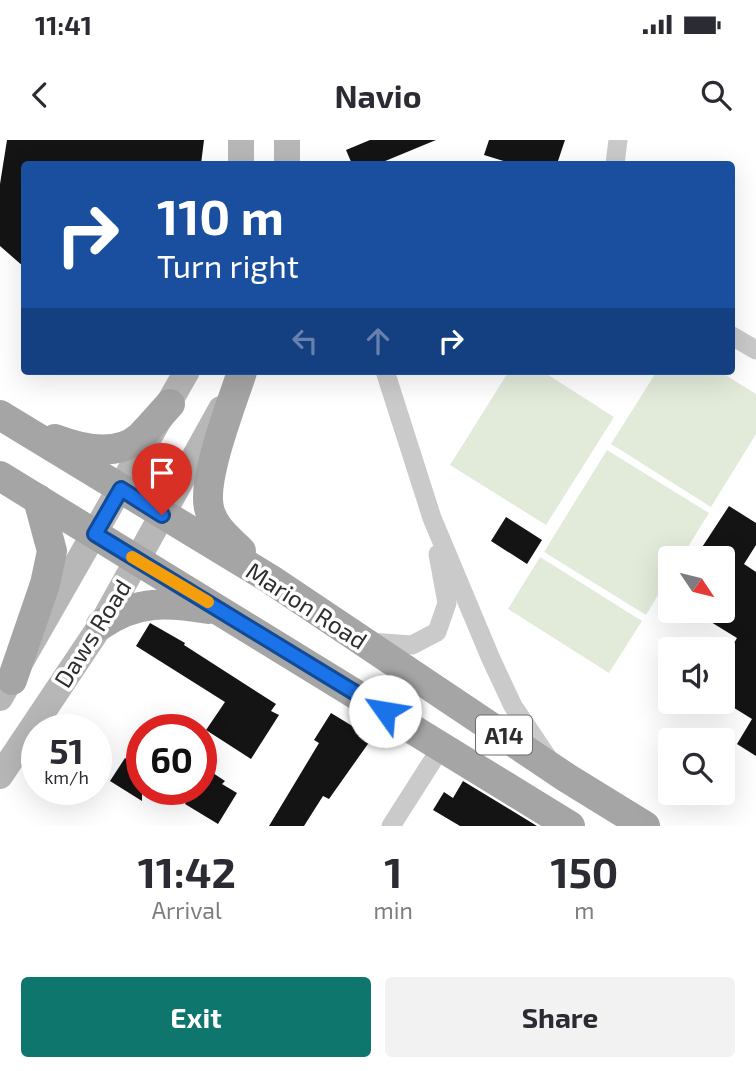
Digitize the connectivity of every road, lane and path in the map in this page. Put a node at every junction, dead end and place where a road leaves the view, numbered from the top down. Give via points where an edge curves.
1 (241, 140) edge
2 (287, 140) edge
3 (618, 140) edge
4 (241, 161) edge
5 (287, 161) edge
6 (615, 161) edge
7 (735, 338) edge
8 (756, 350) edge
9 (185, 375) edge
10 (240, 375) edge
11 (241, 375) edge
12 (385, 375) edge
13 (170, 404) junction
14 (8, 420) edge
15 (0, 476) edge
16 (121, 489) junction
17 (38, 499) junction
18 (162, 515) junction
19 (432, 518) junction
20 (95, 534) junction
21 (137, 560) junction
22 (270, 579) junction
23 (223, 612) junction
24 (101, 625) junction
25 (364, 642) junction
26 (6, 689) edge
27 (442, 746) junction
28 (557, 772) junction
29 (0, 776) edge
30 (391, 826) edge
31 (570, 826) edge
32 (645, 826) edge

1 - 4 main road
2 - 5 main road
3 - 6 street
7 - 8 street
9 - 13 main road, Daws Road
10 - 18 main road, Daws Road
11 - 22 main road via 211,469 208,506 217,527
12 - 19 street
13 - 14 main road via 138,439 118,448 70,445
13 - 16 main road, Daws Road
14 - 16 main road, Marion Road / A14
15 - 17 main road, Marion Road / A14
16 - 18 main road, Marion Road / A14
16 - 20 main road, Daws Road
17 - 20 main road, Marion Road / A14
17 - 26 main road via 52,551 45,584
18 - 21 main road, Daws Road
18 - 22 main road, Marion Road / A14
19 - 25 street via 447,603 438,632 412,645
19 - 28 street via 513,706
20 - 21 main road, Marion Road / A14
20 - 26 main road, Daws Road
21 - 23 main road, Marion Road / A14
21 - 24 main road, Daws Road
22 - 25 main road, Marion Road / A14
23 - 24 main road via 151,605 133,608
23 - 27 main road, Marion Road / A14
24 - 29 main road, Daws Road
25 - 28 main road, Marion Road / A14
27 - 30 street
27 - 31 main road, Marion Road / A14
28 - 32 main road, Marion Road / A14

